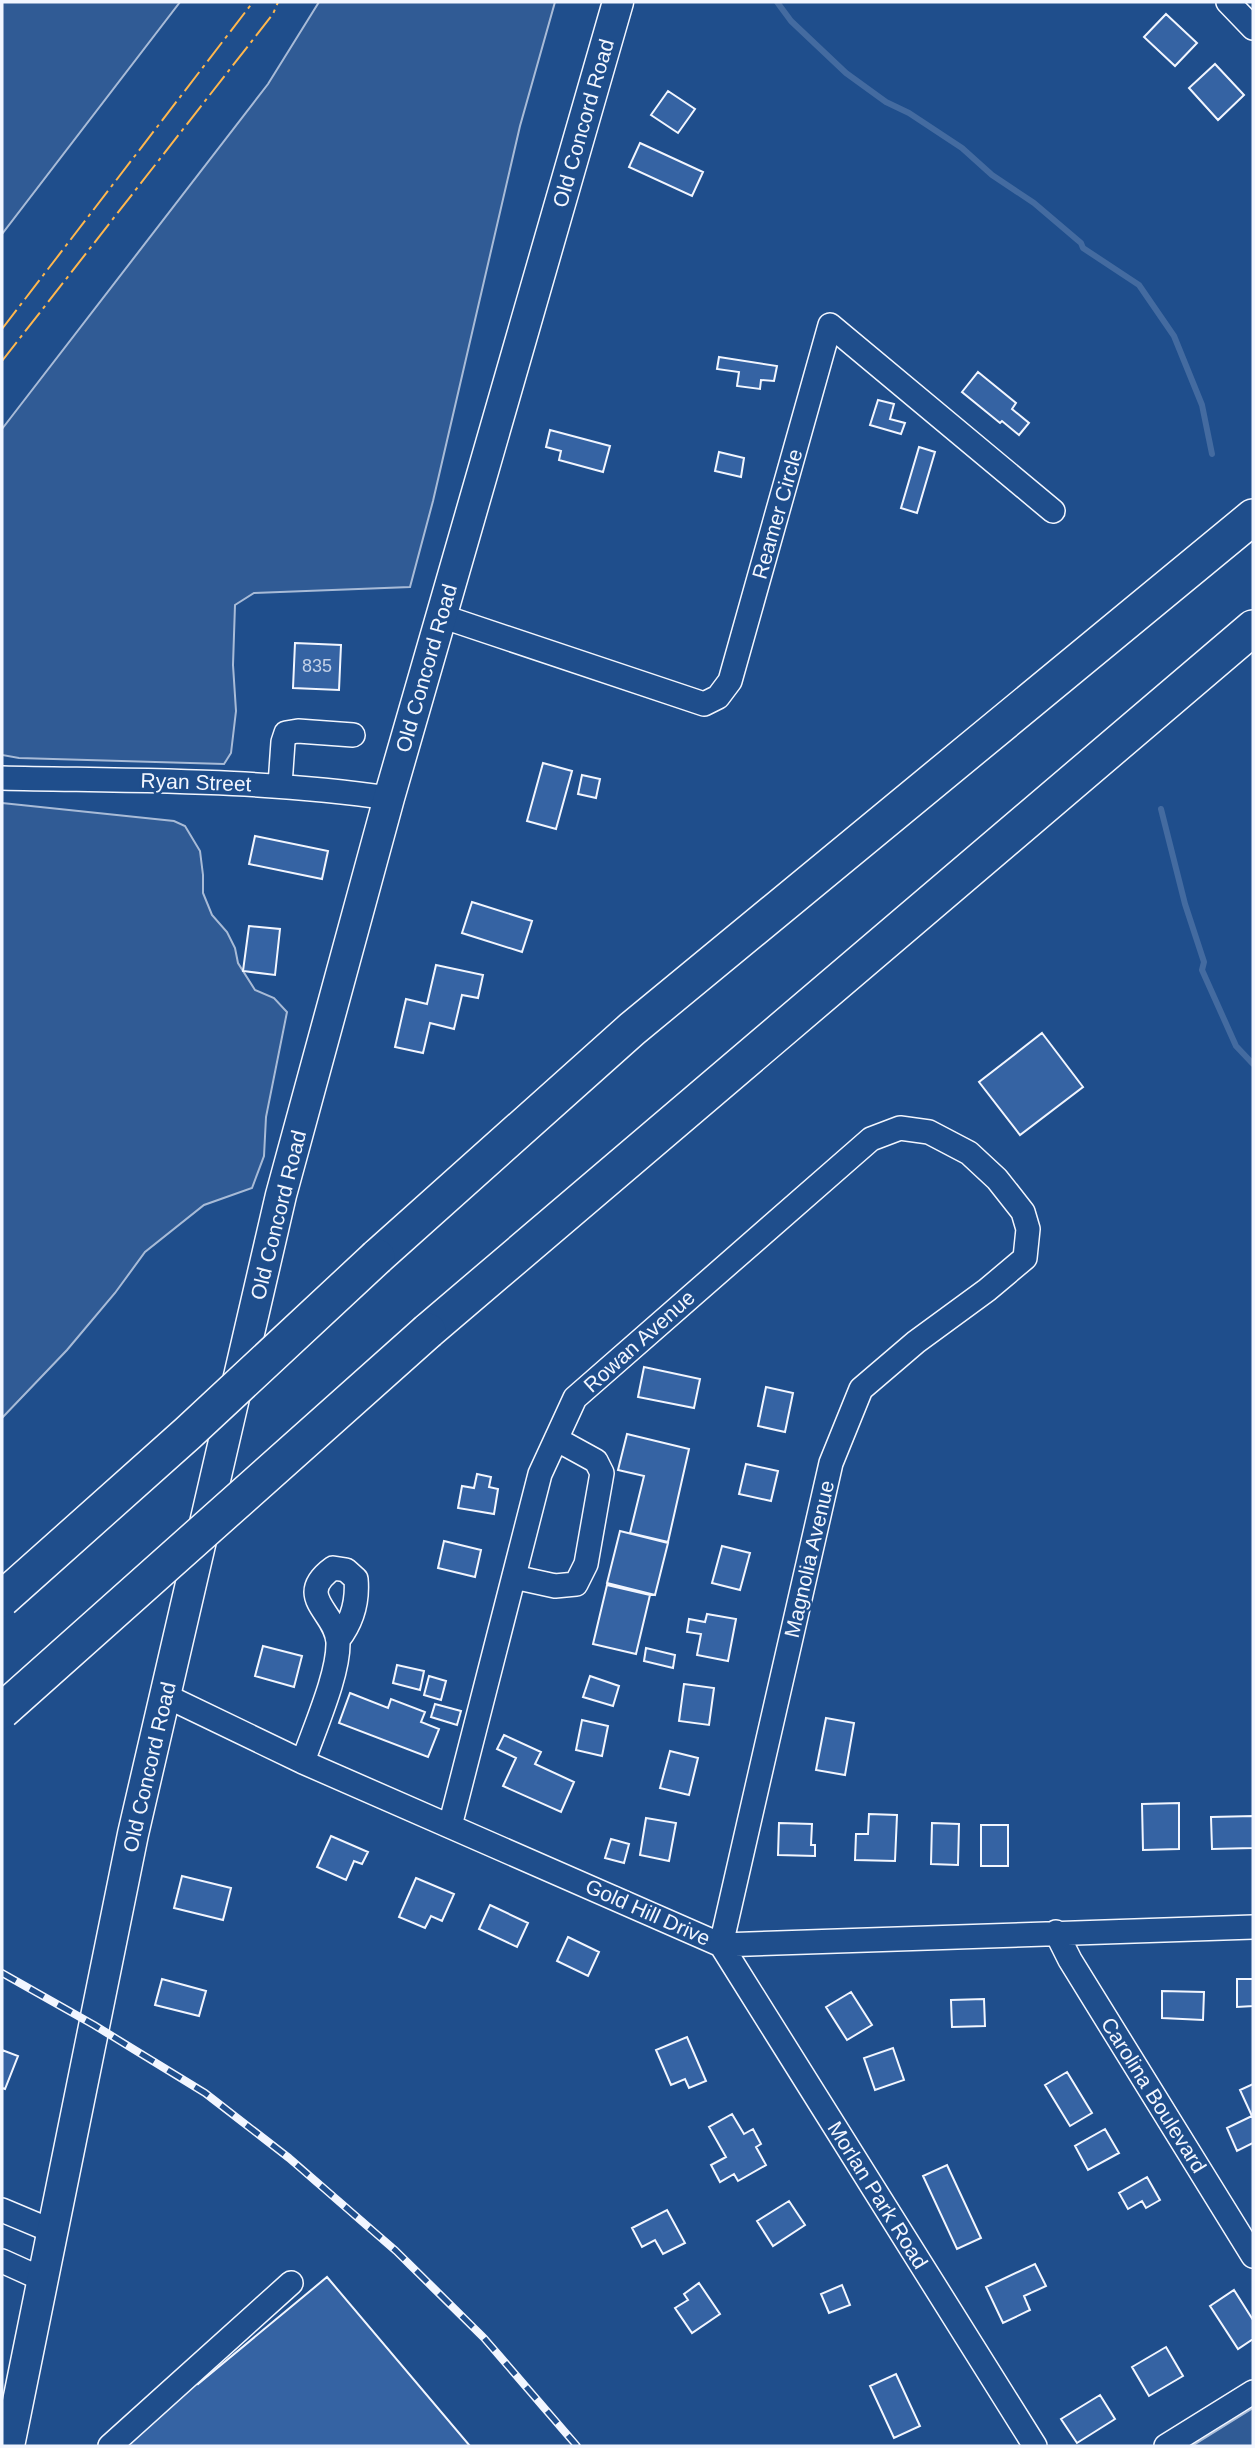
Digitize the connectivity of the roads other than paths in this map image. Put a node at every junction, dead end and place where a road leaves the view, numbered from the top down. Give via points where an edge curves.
1 (618, 2) edge
2 (1228, 2) edge
3 (1253, 28) edge
4 (1053, 511) dead end
5 (1253, 517) edge
6 (441, 616) junction
7 (1253, 628) edge
8 (353, 735) dead end
9 (2, 778) edge
10 (280, 785) junction
11 (389, 797) junction
12 (1026, 1251) joint
13 (556, 1439) junction
14 (514, 1577) junction
15 (2, 1599) edge
16 (338, 1640) dead end
17 (166, 1696) junction
18 (2, 1711) edge
19 (303, 1762) junction
20 (450, 1826) junction
21 (1253, 1927) edge
22 (1056, 1932) junction
23 (721, 1945) junction
24 (2, 2210) edge
25 (52, 2231) junction
26 (1253, 2256) edge
27 (2, 2261) edge
28 (42, 2279) junction
29 (291, 2283) dead end
30 (1253, 2392) edge
31 (10, 2393) edge
32 (9, 2446) edge
33 (110, 2446) edge
34 (1035, 2446) edge
35 (1167, 2446) edge

1 - 6 main road, Old Concord Road
2 - 3 street
4 - 6 street, Reamer Circle via 830,326 730,681 718,697 704,704
5 - 15 highway, bridge via 632,1029
6 - 11 main road, Old Concord Road
7 - 18 highway, bridge via 428,1331
8 - 10 street via 286,733
9 - 10 street, Ryan Street
10 - 11 street, Ryan Street
11 - 17 main road, Old Concord Road via 281,1195
12 - 13 street, Rowan Avenue via 1028,1229 1023,1212 969,1153 929,1132 900,1128 871,1139 575,1398
12 - 23 street, Magnolia Avenue via 1025,1258 988,1290 861,1389 831,1463
13 - 14 street, Rowan Avenue via 540,1474
13 - 14 street via 596,1461 602,1473 586,1564 576,1584 555,1586
14 - 20 street, Rowan Avenue
16 - 19 street via 334,1673
17 - 19 street, Gold Hill Drive
17 - 25 main road, Old Concord Road via 133,1834
19 - 20 street, Gold Hill Drive
20 - 23 street, Gold Hill Drive
21 - 22 street, Gold Hill Drive
22 - 23 street, Gold Hill Drive
22 - 26 street, Carolina Boulevard
23 - 34 street, Morlan Park Road
24 - 25 street
25 - 28 main road, Old Concord Road
27 - 28 street
28 - 31 main road, Old Concord Road
29 - 33 street
30 - 35 street
31 - 32 main road, Old Concord Road

